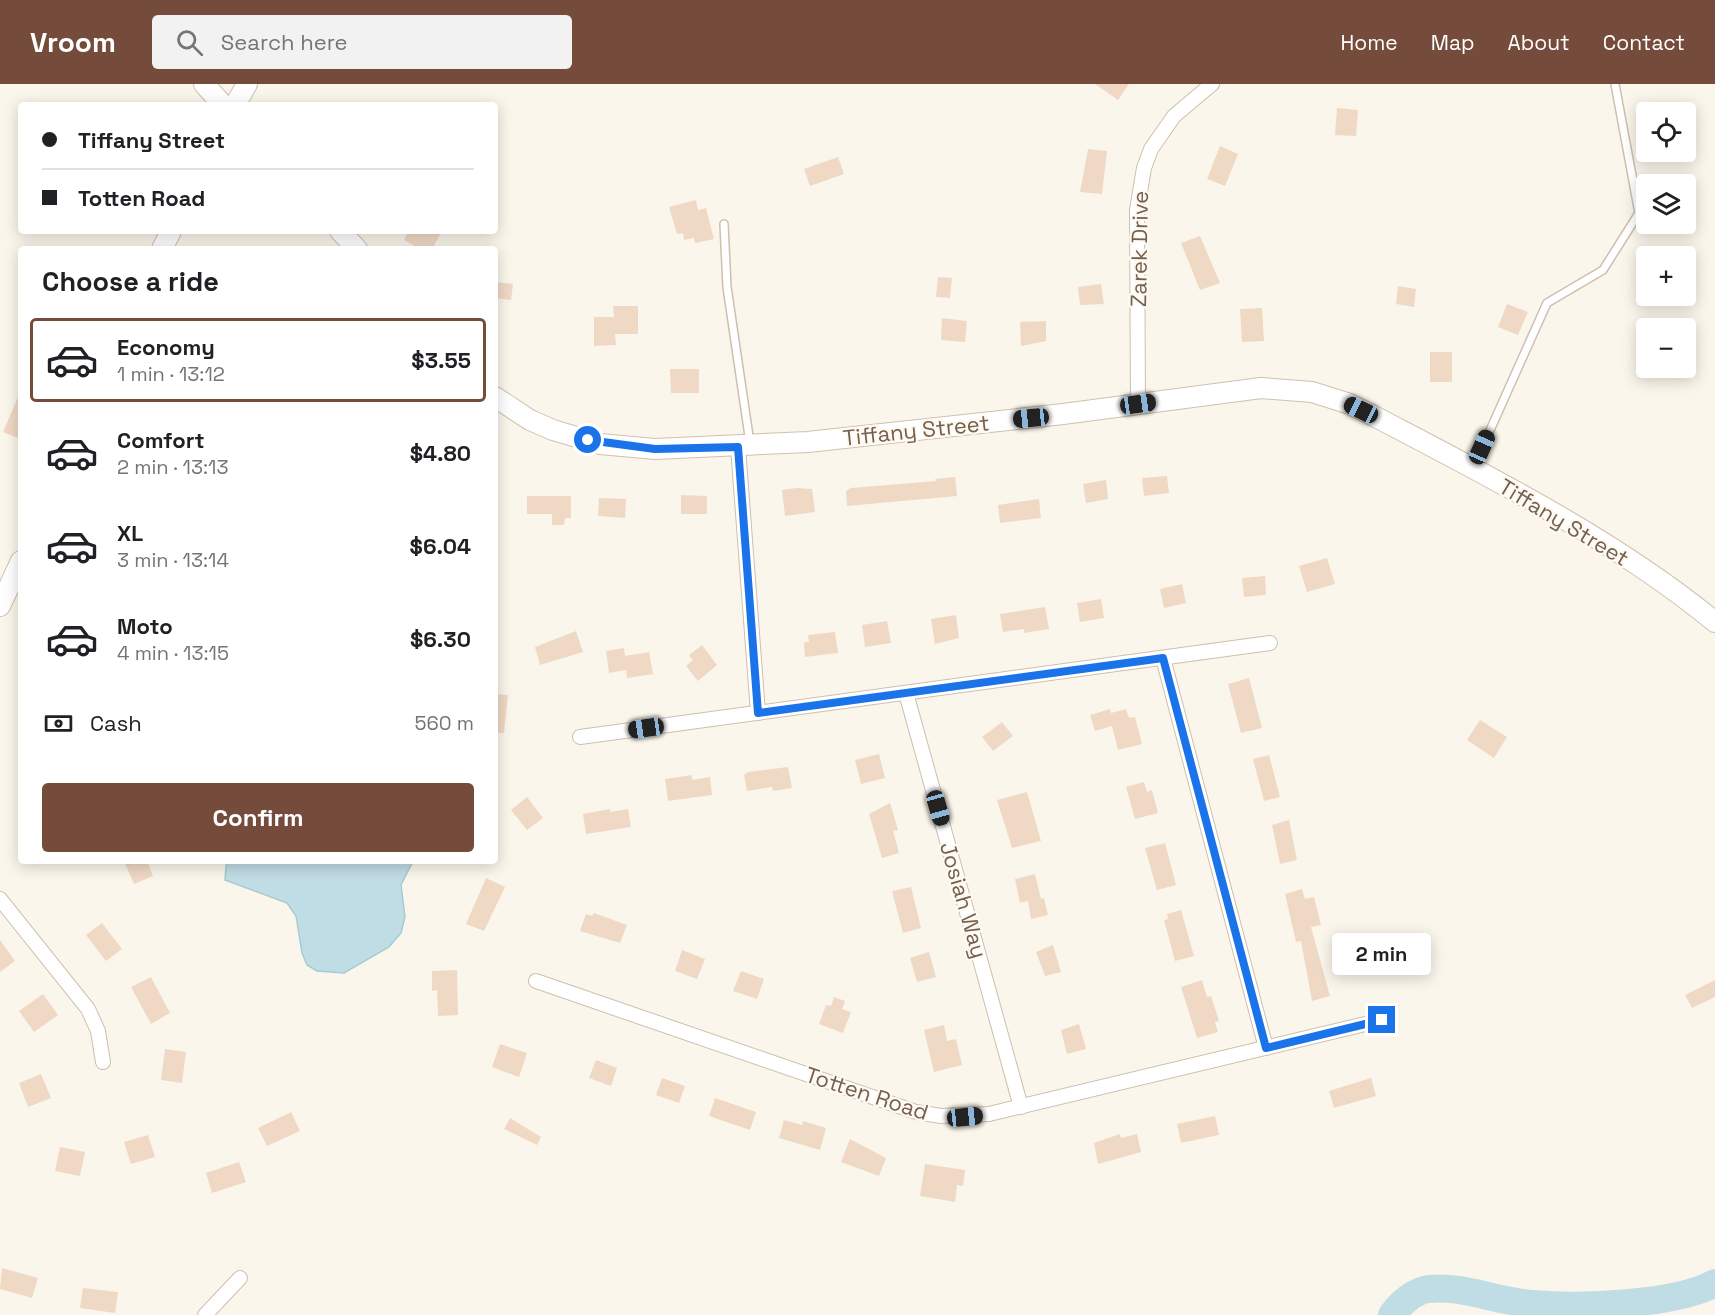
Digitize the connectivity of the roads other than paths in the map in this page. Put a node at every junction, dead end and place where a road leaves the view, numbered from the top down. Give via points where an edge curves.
1 (204, 84) edge
2 (247, 84) edge
3 (1212, 84) edge
4 (1615, 84) edge
5 (220, 102) edge
6 (237, 102) edge
7 (724, 224) dead end
8 (343, 234) edge
9 (354, 246) edge
10 (498, 402) edge
11 (1138, 404) junction
12 (744, 446) junction
13 (1473, 468) junction
14 (18, 567) edge
15 (0, 606) edge
16 (1715, 622) edge
17 (1270, 643) dead end
18 (1163, 658) junction
19 (906, 693) junction
20 (758, 713) junction
21 (579, 737) dead end
22 (0, 899) edge
23 (536, 981) dead end
24 (1382, 1020) dead end
25 (1266, 1048) junction
26 (104, 1062) dead end
27 (1021, 1107) junction
28 (240, 1278) dead end
29 (205, 1315) edge

1 - 5 street
2 - 6 street
3 - 11 street, Zarek Drive via 1174,116 1151,149 1144,168 1137,210
4 - 13 lane via 1639,213 1603,270 1547,303
7 - 12 lane
8 - 9 street
10 - 12 street, Tiffany Street via 530,420 600,444 655,449
11 - 12 street, Tiffany Street
11 - 13 street, Tiffany Street via 1261,388 1312,392 1350,404
12 - 20 street
13 - 16 street, Tiffany Street via 1650,575
14 - 15 street
17 - 18 street
18 - 19 street
18 - 25 street
19 - 20 street
19 - 27 street, Josiah Way
20 - 21 street
22 - 26 street via 88,1009 98,1031
23 - 27 street, Totten Road via 916,1112 965,1117
24 - 25 street, Totten Road
25 - 27 street, Totten Road
28 - 29 street

